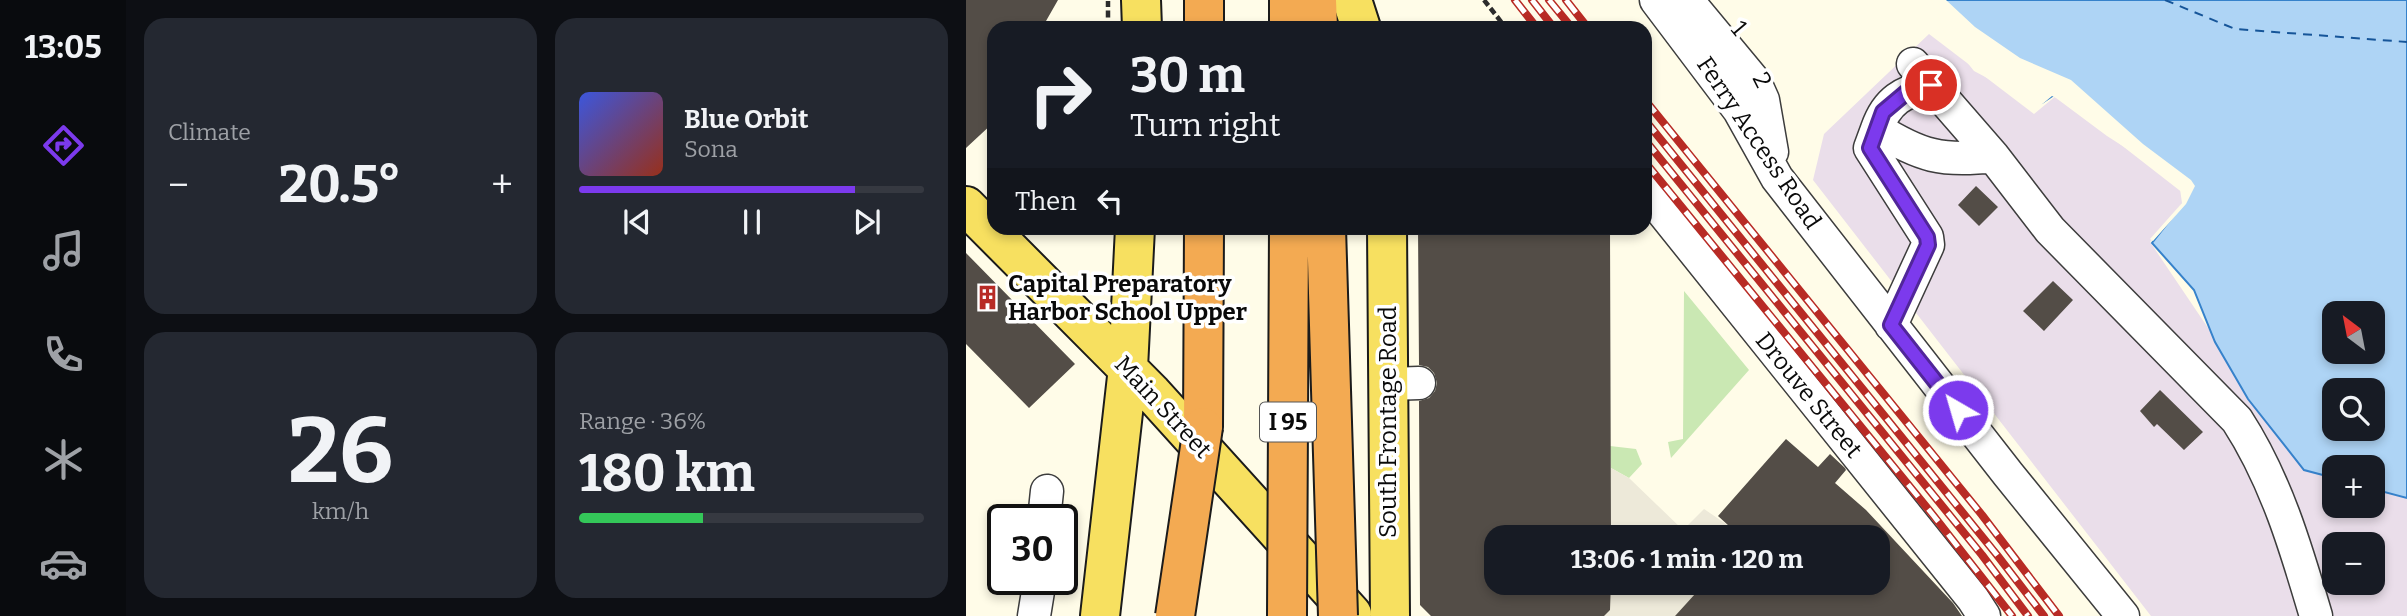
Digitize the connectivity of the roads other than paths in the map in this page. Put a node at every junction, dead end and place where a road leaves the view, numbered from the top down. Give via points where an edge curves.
1 (1141, 0) edge
2 (1204, 0) edge
3 (1289, 0) edge
4 (1317, 0) edge
5 (1352, 0) edge
6 (1656, 0) edge
7 (1673, 0) edge
8 (1687, 0) edge
9 (1702, 0) edge
10 (1715, 0) edge
11 (1142, 21) edge
12 (1204, 21) edge
13 (1289, 21) edge
14 (1318, 21) edge
15 (1360, 21) edge
16 (1877, 129) junction
17 (1993, 156) junction
18 (1777, 178) junction
19 (1652, 199) edge
20 (966, 206) edge
21 (987, 227) edge
22 (995, 235) edge
23 (1135, 235) edge
24 (1203, 235) edge
25 (1289, 235) edge
26 (1326, 235) edge
27 (1388, 235) edge
28 (1891, 325) junction
29 (1128, 368) junction
30 (1203, 427) junction
31 (1037, 595) edge
32 (1979, 608) edge
33 (1034, 616) edge
34 (1100, 616) edge
35 (1175, 616) edge
36 (1202, 616) edge
37 (1287, 616) edge
38 (1338, 616) edge
39 (1353, 616) edge
40 (1390, 616) edge
41 (2123, 616) edge
42 (2316, 616) edge

1 - 11 main road
2 - 12 highway
3 - 13 highway
4 - 14 highway
5 - 15 main road
6 - 18 street, Ferry Access Road via 1739,110
7 - 18 street via 1746,90
8 - 18 street via 1755,82 1763,100
9 - 18 street, 2 via 1764,79 1770,94
10 - 18 street, 1 via 1765,60 1781,90
16 - 17 street via 1931,155 1961,160
16 - 17 street via 1883,112 1922,75
16 - 28 street via 1870,148 1928,245
17 - 42 street via 2050,230 2237,420 2291,531
18 - 28 street, Ferry Access Road
19 - 32 street, Drouve Street
20 - 21 main road, Main Street
22 - 29 main road, Main Street
23 - 29 main road
24 - 30 highway
25 - 37 highway, I 95, bridge
26 - 38 highway, bridge
27 - 40 main road, South Frontage Road via 1404,384
28 - 41 street, Ferry Access Road
29 - 34 main road
29 - 39 main road, Main Street
30 - 35 highway, bridge
30 - 36 highway, bridge
31 - 33 street

